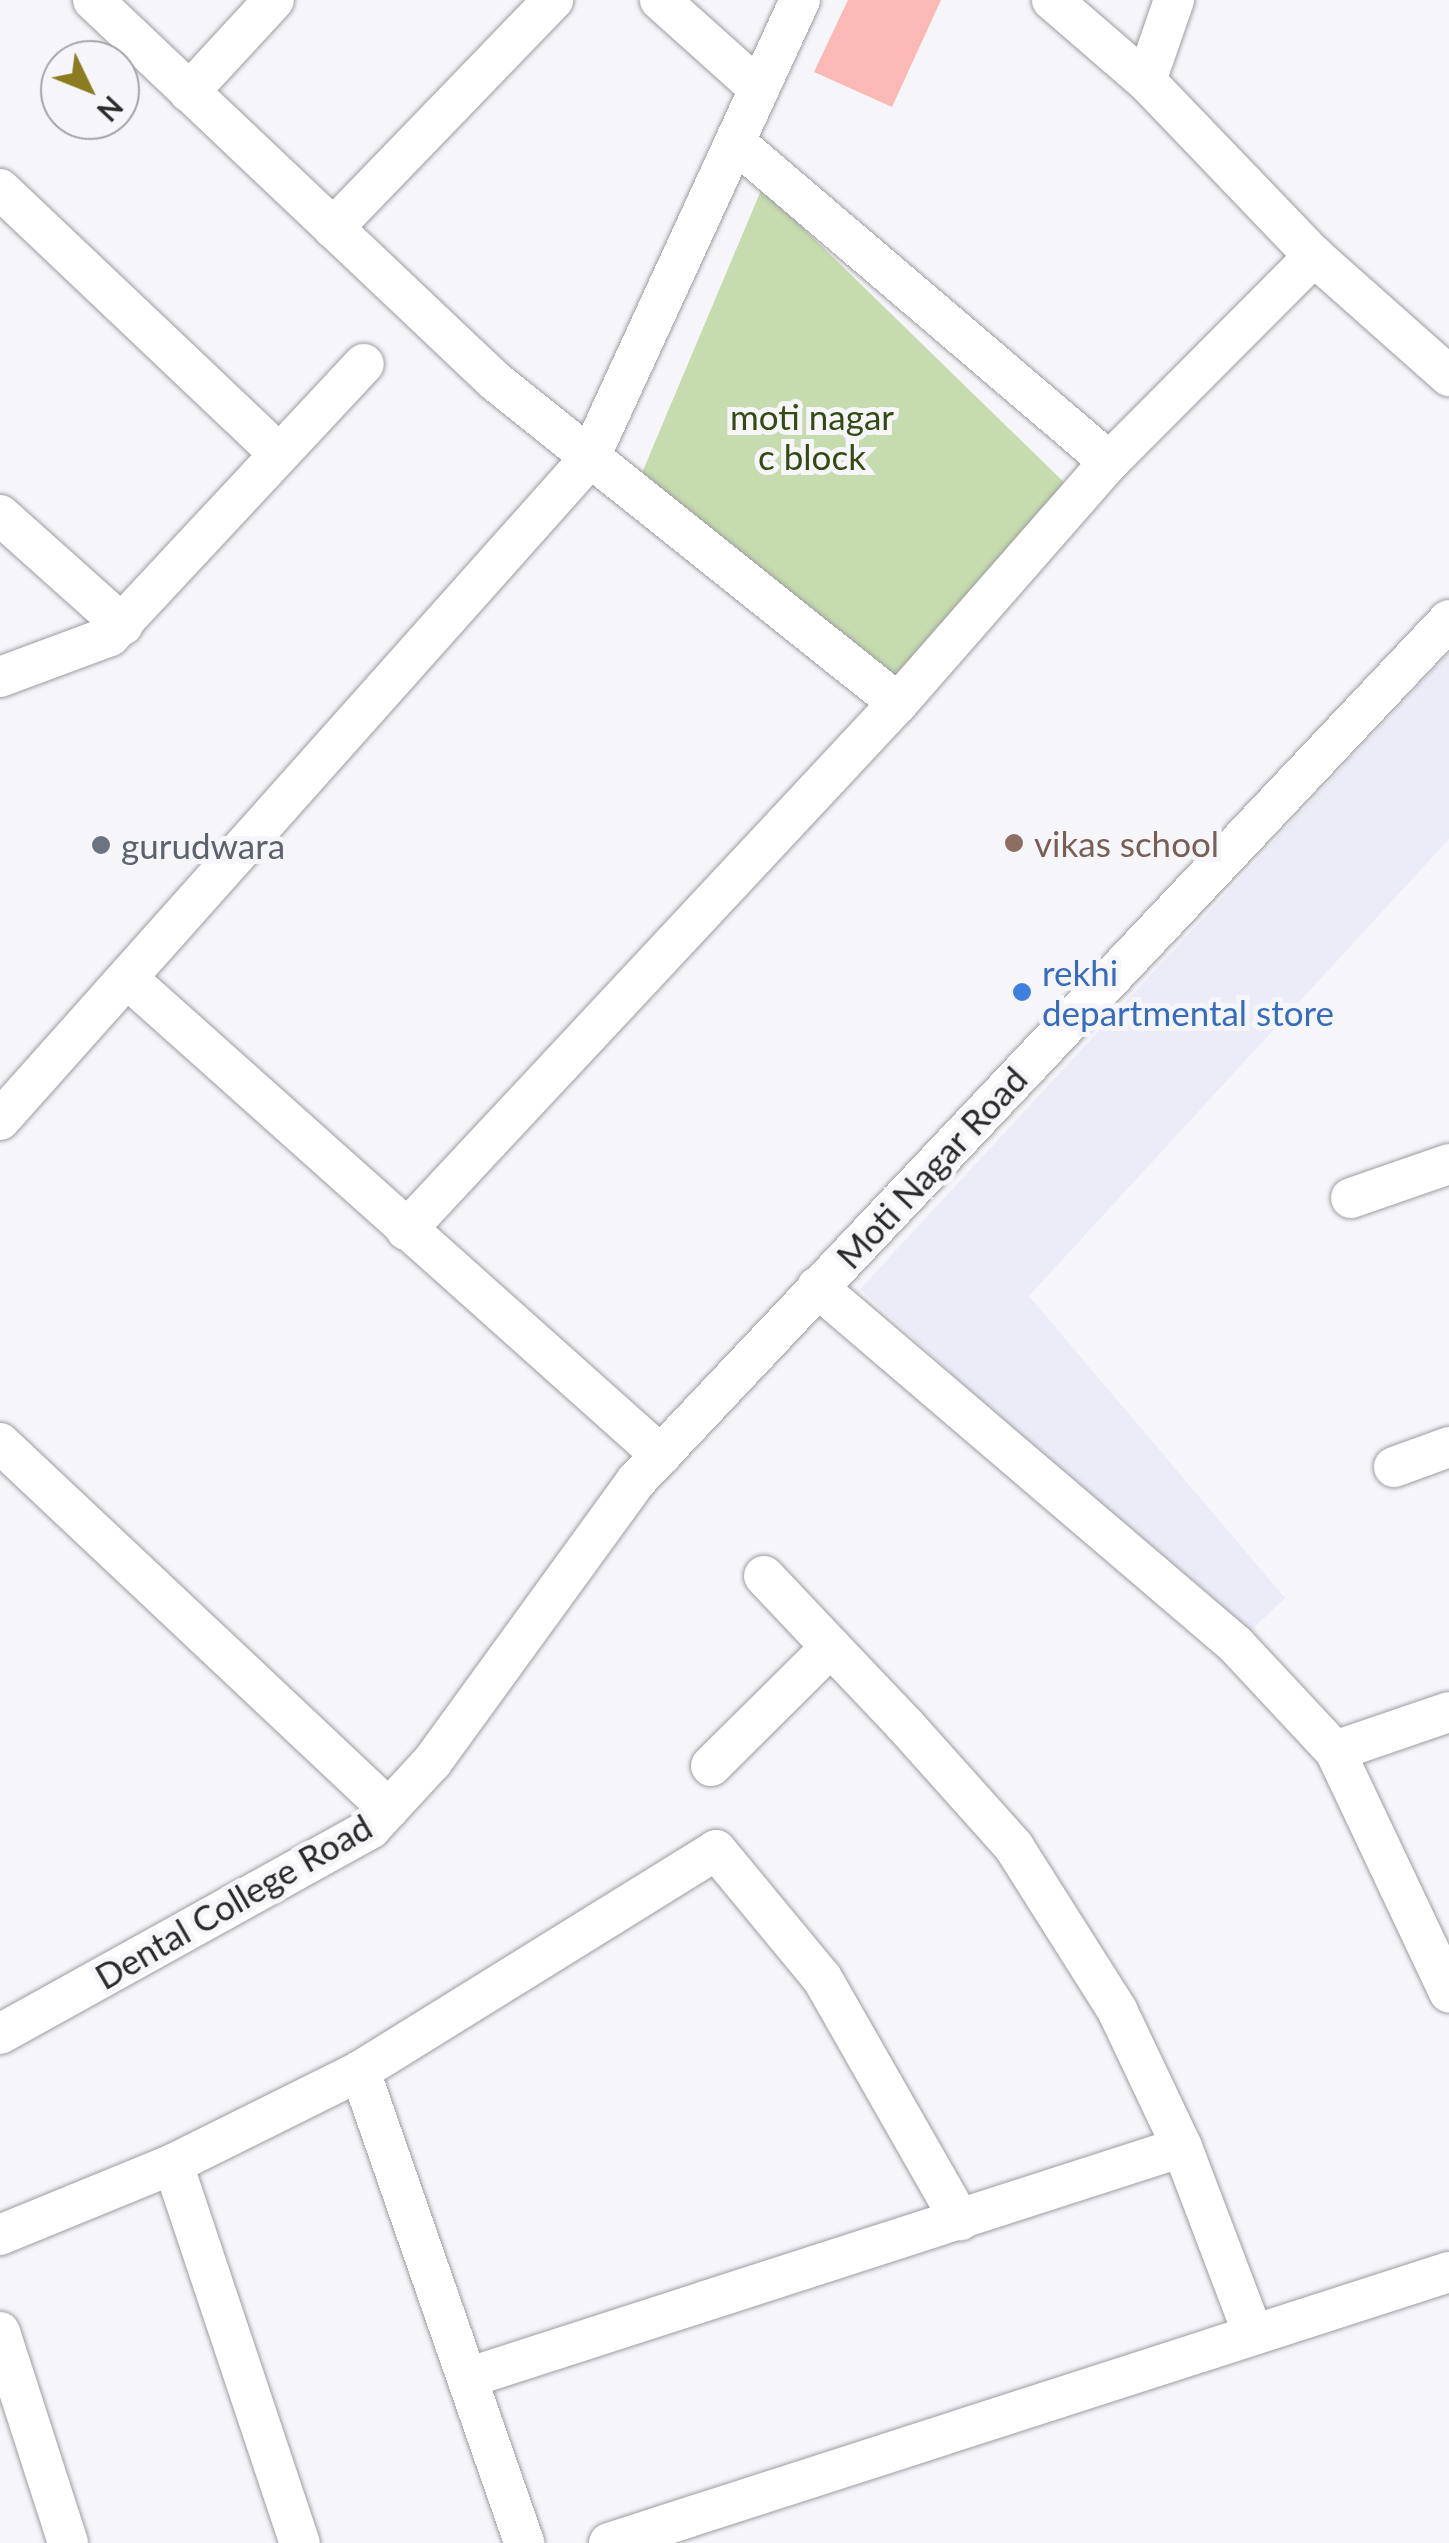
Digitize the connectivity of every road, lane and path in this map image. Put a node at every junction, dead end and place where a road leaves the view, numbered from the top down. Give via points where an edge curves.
1 (93, 0) edge
2 (274, 0) edge
3 (552, 0) edge
4 (660, 0) edge
5 (800, 0) edge
6 (1052, 0) edge
7 (1174, 0) edge
8 (1146, 81) junction
9 (757, 87) junction
10 (188, 92) junction
11 (736, 143) junction
12 (0, 189) edge
13 (334, 228) junction
14 (1314, 256) junction
15 (364, 364) dead end
16 (1449, 376) edge
17 (277, 452) junction
18 (589, 460) junction
19 (1110, 462) junction
20 (0, 515) edge
21 (1449, 620) edge
22 (123, 625) junction
23 (0, 676) edge
24 (898, 702) junction
25 (128, 978) junction
26 (0, 1120) edge
27 (1449, 1164) edge
28 (1351, 1198) dead end
29 (406, 1230) junction
30 (817, 1287) junction
31 (0, 1443) edge
32 (1449, 1447) edge
33 (661, 1454) junction
34 (1394, 1467) dead end
35 (764, 1576) dead end
36 (831, 1647) junction
37 (1449, 1712) edge
38 (1336, 1751) junction
39 (711, 1766) dead end
40 (388, 1809) junction
41 (1448, 1985) edge
42 (0, 2034) edge
43 (360, 2071) junction
44 (1182, 2146) junction
45 (173, 2164) junction
46 (960, 2220) junction
47 (0, 2235) edge
48 (1449, 2272) edge
49 (0, 2332) edge
50 (1253, 2334) junction
51 (467, 2378) junction
52 (68, 2543) edge
53 (300, 2543) edge
54 (524, 2543) edge
55 (610, 2543) edge

1 - 10 street
2 - 10 street
3 - 13 street
4 - 9 street
5 - 9 street
6 - 8 street
7 - 8 street
8 - 14 street
9 - 11 street
10 - 13 street
11 - 18 street
11 - 19 street
12 - 17 street
13 - 18 street
14 - 16 street
14 - 19 street
15 - 17 street
17 - 22 street
18 - 24 street
18 - 25 street
19 - 24 street
20 - 22 street
21 - 30 street, Moti Nagar Road
22 - 23 street via 97,643
24 - 29 street
25 - 26 street
25 - 29 street
27 - 28 street
29 - 33 street
30 - 33 street, Moti Nagar Road
30 - 38 street via 1236,1645
31 - 40 street
32 - 34 street
33 - 40 street, Dental College Road via 432,1762
35 - 36 street
36 - 39 street
36 - 44 street via 1014,1848 1117,2010
37 - 38 street
38 - 41 street
40 - 42 street, Dental College Road via 371,1828
43 - 45 street
43 - 46 street via 716,1850 822,1978
43 - 51 street
44 - 46 street
44 - 50 street
45 - 47 street
45 - 53 street
46 - 51 street
48 - 50 street
49 - 52 street
50 - 55 street
51 - 54 street

